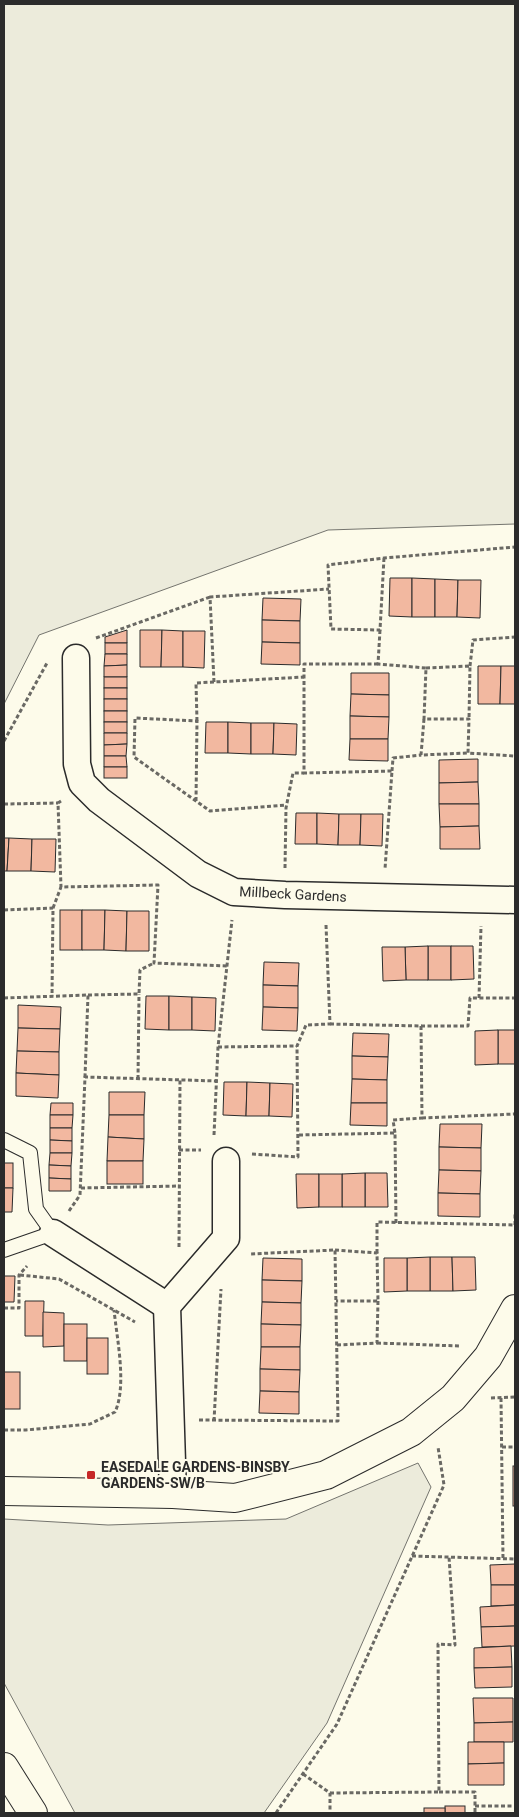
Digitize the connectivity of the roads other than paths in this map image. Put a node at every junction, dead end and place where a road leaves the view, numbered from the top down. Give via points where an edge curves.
1 (76, 658) road end
2 (515, 900) edge
3 (4, 1140) edge
4 (223, 1155) road end
5 (53, 1233) junction
6 (4, 1250) edge
7 (173, 1299) junction
8 (515, 1309) edge
9 (4, 1491) edge
10 (173, 1494) junction
11 (4, 1767) edge
12 (33, 1813) edge

1 - 2 street, Millbeck Gardens via 77,764 82,783 99,800 198,874 234,892
3 - 5 lane via 30,1153 36,1209
4 - 7 street via 226,1238
5 - 6 lane
5 - 7 street
7 - 10 street via 168,1340
8 - 10 street via 494,1347 453,1398 411,1432 326,1476 235,1498
9 - 10 street
11 - 12 street

